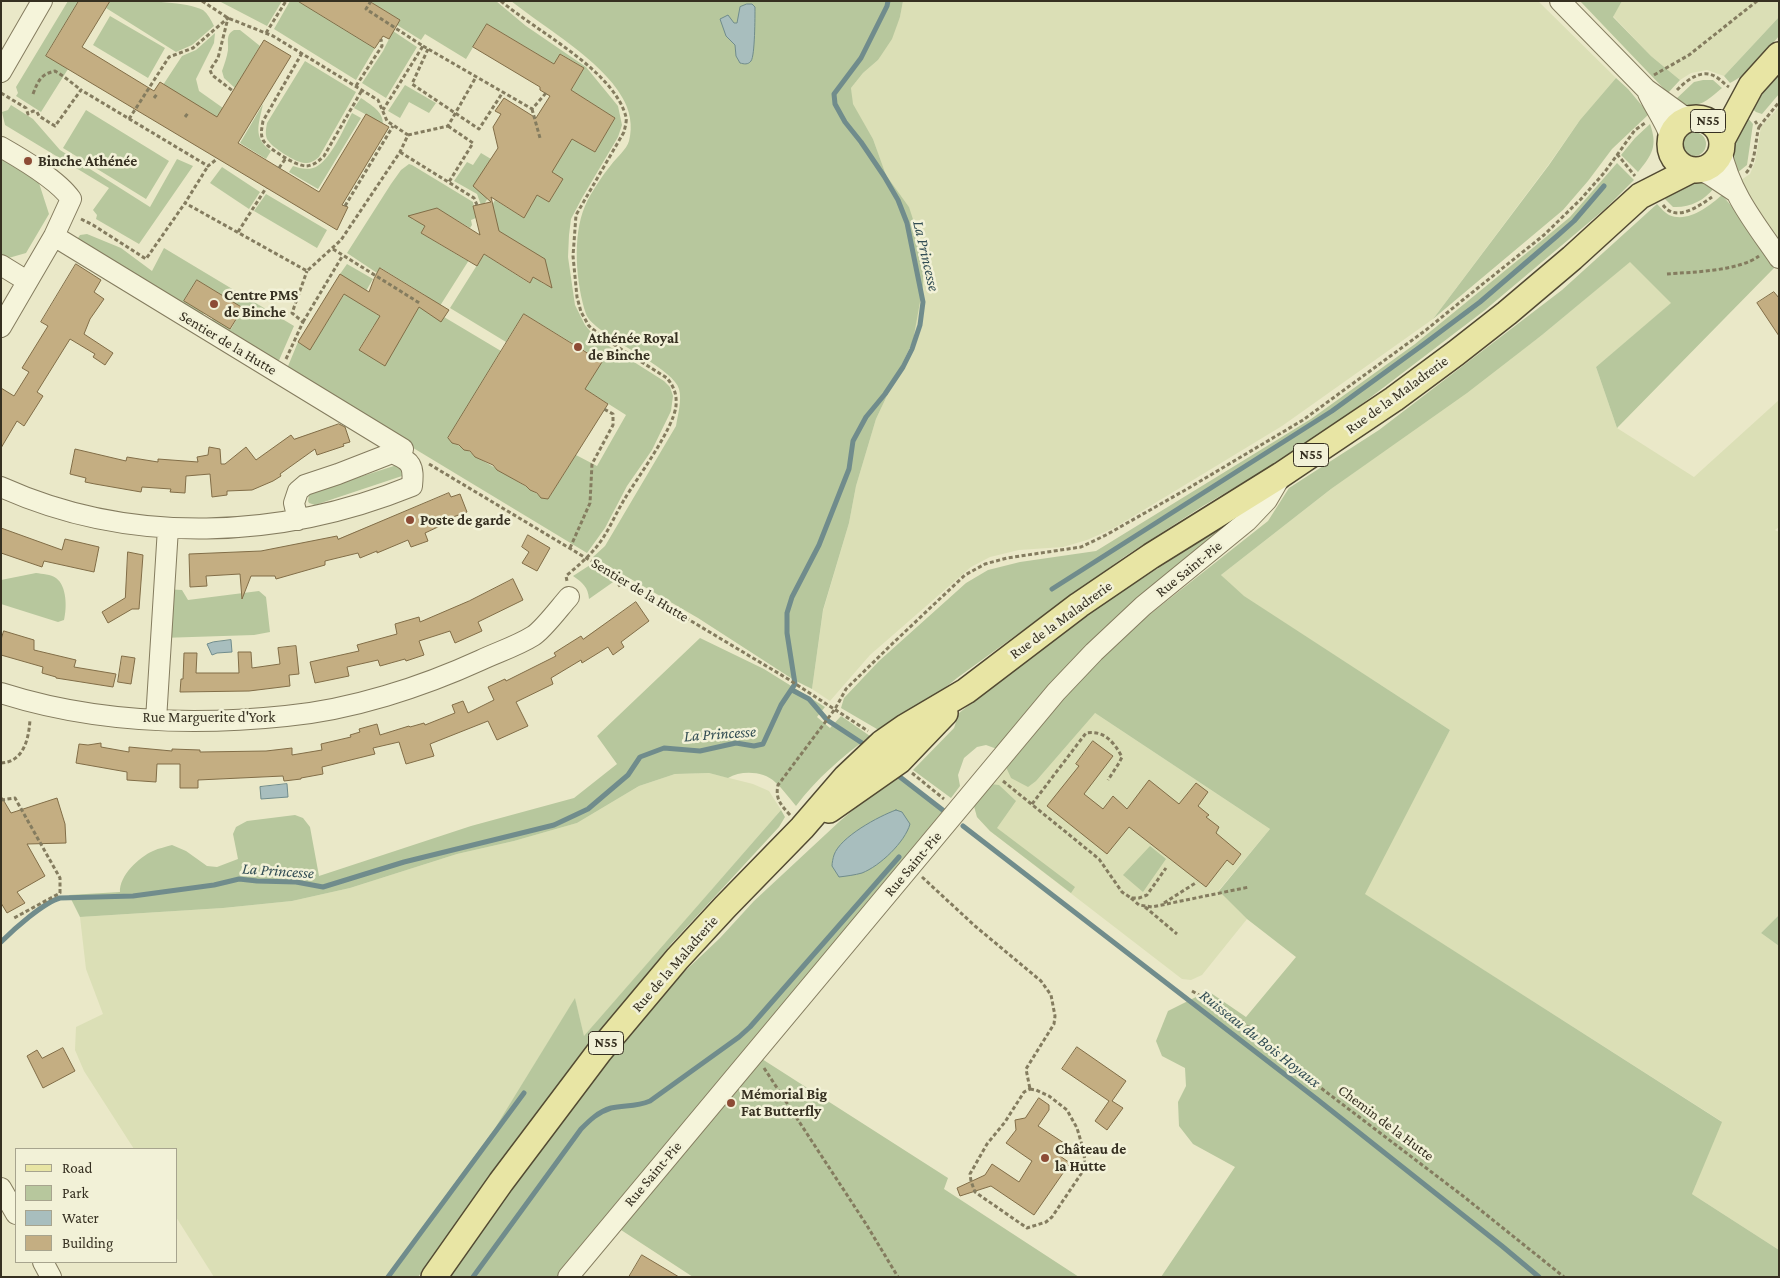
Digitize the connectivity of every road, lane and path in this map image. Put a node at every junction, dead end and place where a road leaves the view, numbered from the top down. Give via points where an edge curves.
1 (42, 1) edge
2 (202, 1) edge
3 (286, 1) edge
4 (371, 1) edge
5 (501, 1) edge
6 (1560, 1) edge
7 (1757, 1) edge
8 (228, 18) junction
9 (266, 33) junction
10 (381, 40) dead end
11 (423, 46) junction
12 (428, 49) junction
13 (302, 54) junction
14 (1779, 55) edge
15 (1, 72) edge
16 (476, 77) junction
17 (356, 86) junction
18 (1751, 86) junction
19 (1644, 87) junction
20 (81, 90) junction
21 (362, 90) junction
22 (233, 91) dead end
23 (503, 92) junction
24 (1, 93) edge
25 (546, 93) dead end
26 (33, 94) dead end
27 (157, 94) dead end
28 (154, 98) dead end
29 (1779, 102) edge
30 (532, 109) junction
31 (383, 111) junction
32 (188, 112) dead end
33 (456, 112) junction
34 (185, 117) dead end
35 (1696, 118) junction
36 (129, 119) junction
37 (1650, 119) dead end
38 (393, 126) junction
39 (448, 126) junction
40 (1759, 127) dead end
41 (408, 135) junction
42 (540, 138) dead end
43 (1670, 142) junction
44 (1722, 145) junction
45 (1, 147) edge
46 (400, 152) junction
47 (1617, 154) junction
48 (286, 158) junction
49 (217, 159) dead end
50 (208, 166) junction
51 (279, 168) dead end
52 (1695, 170) junction
53 (449, 182) junction
54 (1636, 185) junction
55 (266, 188) dead end
56 (1734, 191) junction
57 (184, 203) junction
58 (477, 205) dead end
59 (345, 206) dead end
60 (66, 212) junction
61 (238, 232) junction
62 (54, 236) junction
63 (333, 249) junction
64 (1775, 252) edge
65 (343, 255) junction
66 (1, 266) edge
67 (307, 271) junction
68 (1668, 274) dead end
69 (27, 281) junction
70 (421, 304) dead end
71 (303, 322) junction
72 (1, 327) edge
73 (279, 373) junction
74 (604, 409) dead end
75 (403, 449) dead end
76 (443, 473) dead end
77 (1281, 475) junction
78 (1, 487) edge
79 (298, 520) junction
80 (168, 528) junction
81 (570, 548) junction
82 (587, 559) junction
83 (625, 582) junction
84 (618, 586) dead end
85 (568, 597) joint
86 (1, 693) edge
87 (29, 701) junction
88 (835, 709) junction
89 (156, 720) junction
90 (1, 763) edge
91 (990, 770) junction
92 (1108, 780) dead end
93 (2, 800) edge
94 (1032, 804) junction
95 (802, 828) junction
96 (910, 867) junction
97 (1166, 868) dead end
98 (1197, 882) dead end
99 (1249, 887) dead end
100 (1131, 898) junction
101 (1161, 905) junction
102 (1144, 906) junction
103 (14, 918) dead end
104 (1177, 934) dead end
105 (1192, 991) dead end
106 (753, 1054) junction
107 (1030, 1089) junction
108 (1, 1188) edge
109 (15, 1212) edge
110 (44, 1263) edge
111 (51, 1277) edge
112 (434, 1277) edge
113 (568, 1277) edge
114 (898, 1277) edge
115 (1564, 1277) edge

1 - 15 street
2 - 8 path
3 - 9 path
4 - 11 path via 366,9
5 - 82 path via 588,64 608,85 627,119 624,132 576,215 573,256 577,297 589,326 667,378 676,394 676,408 669,425
6 - 19 street
7 - 19 path via 1689,55 1658,71
8 - 9 path
8 - 22 path via 218,58 210,70
8 - 36 path via 193,48 170,58
9 - 13 path
10 - 17 path via 382,46
11 - 12 path
11 - 31 path
12 - 16 path
12 - 33 path via 412,84
13 - 17 path
13 - 48 path via 263,121 261,133 264,142
14 - 18 main road, N55
16 - 23 path
16 - 33 path
17 - 21 path
18 - 35 main road, N55
18 - 44 main road, N55
19 - 35 street via 1682,115
19 - 43 street via 1666,124
20 - 24 path via 55,126 34,110 28,114 26,108
20 - 26 path via 55,71 38,80
20 - 36 path
21 - 31 path via 378,100
21 - 48 path via 324,156 307,166
23 - 30 path
23 - 33 path via 479,129
25 - 30 path
27 - 28 path
29 - 40 path
30 - 42 path
31 - 38 path
32 - 34 path
33 - 39 path
35 - 43 main road, N55 via 1680,123
35 - 44 main road, N55 via 1716,126
36 - 50 path
37 - 47 path via 1636,130
38 - 41 path
38 - 59 path
39 - 41 path
39 - 53 path via 474,143
41 - 46 path
43 - 52 main road via 1677,163
43 - 54 main road, Rue de la Maladrerie / N55 via 1646,183
44 - 52 main road, N55 via 1714,163
44 - 56 street via 1726,171
45 - 60 street via 66,191 71,199
46 - 53 path
46 - 63 path
47 - 54 path
47 - 88 path via 1604,173 1544,235 1334,399 1251,452 1081,547 1000,560 965,575 846,689
48 - 51 path
49 - 50 path
50 - 57 path
52 - 54 main road, Rue de la Maladrerie / N55
52 - 56 street via 1710,175
53 - 58 path via 474,198
54 - 77 main road, Rue de la Maladrerie / N55 via 1572,258 1456,353
55 - 61 path
56 - 64 street
57 - 60 path via 146,259
57 - 61 path
60 - 62 street
61 - 67 path
62 - 69 street
62 - 73 street, Sentier de la Hutte
63 - 65 path
63 - 67 path
64 - 68 path via 1723,269
65 - 70 path
65 - 71 path
66 - 69 street
67 - 71 path via 292,313
69 - 72 street
71 - 73 path
73 - 75 street, Sentier de la Hutte
74 - 81 path via 614,414 613,425 592,464 590,503
76 - 81 path, Sentier de la Hutte
77 - 91 street, Rue Saint-Pie via 1267,500 1248,521 1143,606 1094,652
77 - 95 main road, Rue de la Maladrerie / N55 via 1150,556 966,691 882,743 846,777
78 - 80 street via 29,500 77,515 122,524
79 - 79 street via 360,506 412,486 411,464 392,453 305,485 298,491 294,503
79 - 80 street via 241,528
80 - 89 street
81 - 82 path, Sentier de la Hutte
82 - 83 path, Sentier de la Hutte
82 - 85 path via 566,576
83 - 84 path
83 - 88 path, Sentier de la Hutte
85 - 89 street, Rue Marguerite d'York via 534,636 462,668 372,699 287,716
86 - 87 street, Rue Marguerite d'York
87 - 89 street, Rue Marguerite d'York via 80,713
87 - 90 path via 26,745 12,761
88 - 95 path via 778,785 779,803
91 - 94 path
91 - 96 street, Rue Saint-Pie
92 - 94 path via 1122,756 1104,735 1094,731 1086,733
93 - 103 path via 14,798 60,878 60,893
94 - 100 path via 1099,859 1122,892
95 - 112 main road, Rue de la Maladrerie / N55 via 677,959 599,1052
96 - 106 street, Rue Saint-Pie
96 - 107 path via 1042,981 1051,995 1054,1024 1026,1069
97 - 100 path via 1147,895
98 - 101 path
99 - 101 path
100 - 102 path
101 - 102 path
102 - 104 path
105 - 115 path, Chemin de la Hutte via 1243,1022 1271,1050
106 - 113 street, Rue Saint-Pie
106 - 114 path via 773,1079
107 - 107 path via 1024,1092 986,1144 970,1174 975,1192 1027,1228 1052,1217 1084,1168 1084,1152 1077,1128 1067,1110 1049,1096
108 - 109 street
110 - 111 street

